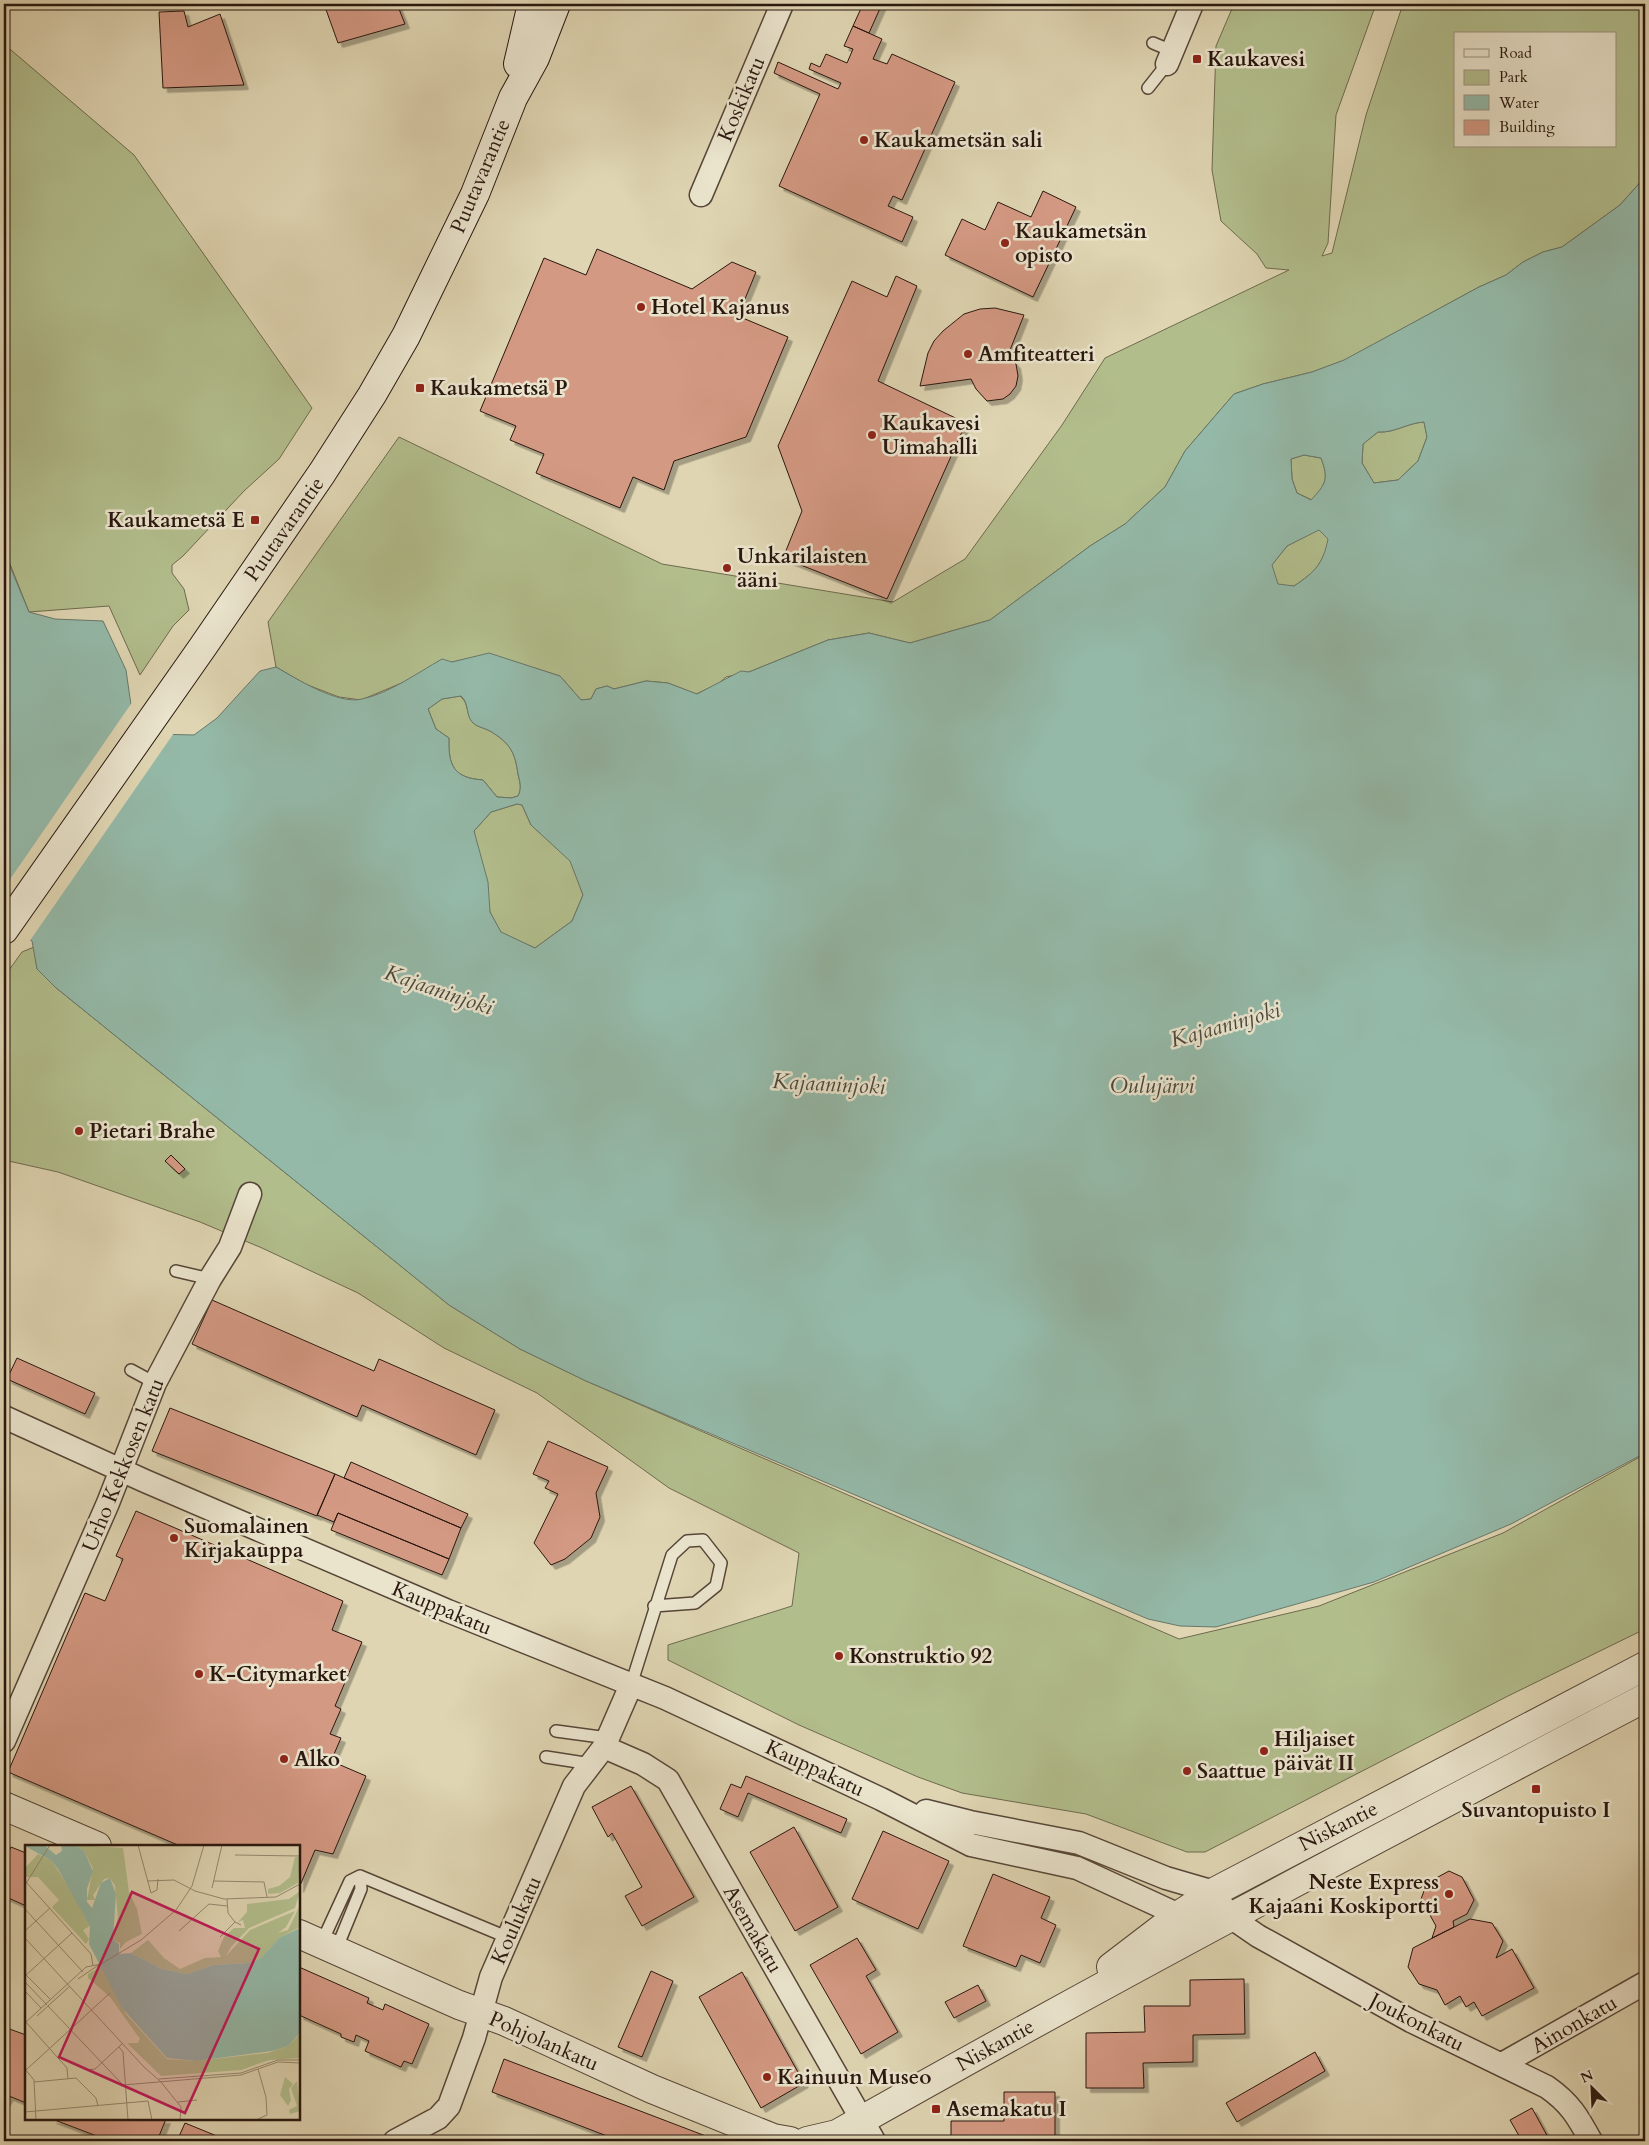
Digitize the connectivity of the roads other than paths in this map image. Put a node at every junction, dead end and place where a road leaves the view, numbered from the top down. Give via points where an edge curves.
1 (532, 4) edge
2 (556, 4) edge
3 (782, 4) edge
4 (1192, 4) edge
5 (1164, 53) joint
6 (1148, 88) dead end
7 (513, 98) junction
8 (701, 195) dead end
9 (5, 929) edge
10 (250, 1194) dead end
11 (176, 1271) dead end
12 (210, 1279) junction
13 (131, 1370) dead end
14 (155, 1383) junction
15 (4, 1417) edge
16 (120, 1470) junction
17 (654, 1606) junction
18 (1645, 1666) edge
19 (631, 1685) junction
20 (1645, 1698) edge
21 (556, 1731) dead end
22 (4, 1741) edge
23 (601, 1750) junction
24 (546, 1757) dead end
25 (881, 1799) junction
26 (4, 1806) edge
27 (95, 1845) edge
28 (360, 1876) junction
29 (1214, 1892) junction
30 (1179, 1915) junction
31 (1229, 1916) junction
32 (509, 1938) junction
33 (318, 1943) edge
34 (1645, 1983) edge
35 (481, 2013) junction
36 (1048, 2015) junction
37 (1502, 2064) junction
38 (869, 2130) edge
39 (395, 2141) edge
40 (790, 2141) edge
41 (807, 2141) edge
42 (1591, 2141) edge

1 - 7 street, Puutavarantie
2 - 7 street, Puutavarantie via 535,58
3 - 8 street, Koskikatu
4 - 5 street
5 - 6 lane
7 - 9 street, Puutavarantie via 475,194 406,336 327,465
10 - 12 street, Urho Kekkosen katu via 230,1247
11 - 12 lane
12 - 14 street, Urho Kekkosen katu
13 - 14 lane
14 - 16 street, Urho Kekkosen katu
15 - 16 street, Kauppakatu
16 - 19 street, Kauppakatu via 448,1611
16 - 22 street, Urho Kekkosen katu
17 - 17 lane via 672,1555 687,1541 703,1540 721,1563 716,1586 695,1603
17 - 19 lane
18 - 29 street, Niskantie
19 - 23 street, Koulukatu
19 - 25 street, Kauppakatu
20 - 31 street, Niskantie
21 - 23 lane
23 - 24 lane
23 - 32 street, Koulukatu via 574,1786
23 - 38 street, Asemakatu via 642,1764 668,1780
25 - 29 street, Kauppakatu via 970,1822 1079,1843 1166,1878
25 - 30 street, Kauppakatu via 971,1845 1077,1868
26 - 27 street
28 - 32 lane
28 - 33 lane via 350,1881
28 - 33 lane via 361,1888
29 - 30 street, Niskantie
29 - 31 street
30 - 31 street, Kauppakatu
30 - 36 street, Niskantie
31 - 36 street, Niskantie
31 - 37 street, Joukonkatu via 1352,1990
32 - 35 street, Koulukatu via 491,1976
33 - 35 street, Pohjolankatu
34 - 37 street, Ainonkatu
35 - 39 street, Koulukatu via 449,2106 438,2118
35 - 40 street, Pohjolankatu via 652,2089 773,2138
36 - 38 street, Niskantie
37 - 42 street, Joukonkatu via 1548,2087 1565,2100
38 - 41 street

